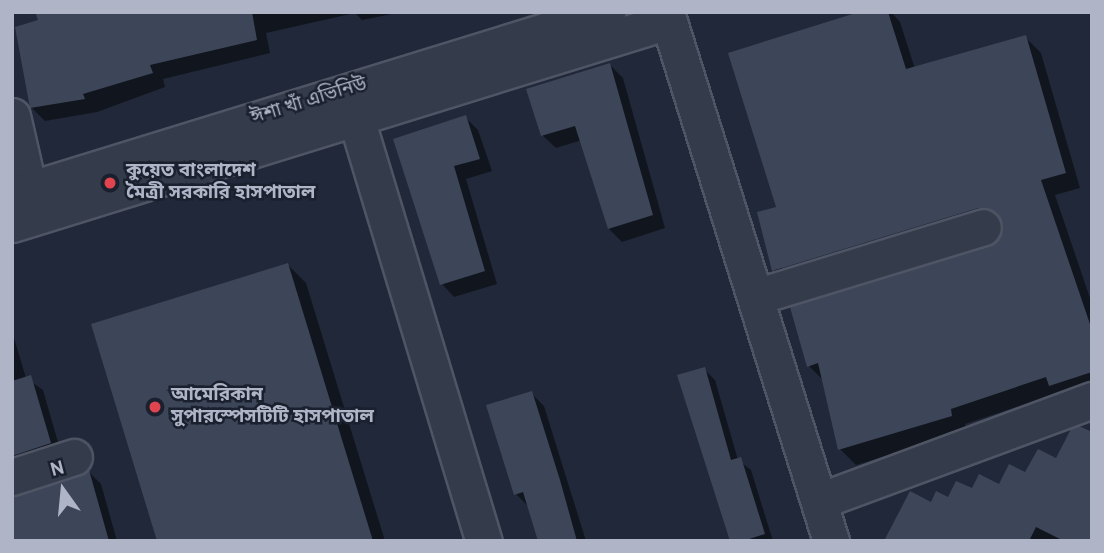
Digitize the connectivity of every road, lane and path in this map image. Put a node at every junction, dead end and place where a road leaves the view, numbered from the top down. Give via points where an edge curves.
1 (607, 12) edge
2 (667, 16) edge
3 (351, 104) junction
4 (12, 116) edge
5 (22, 207) edge
6 (983, 227) dead end
7 (758, 296) junction
8 (1092, 400) edge
9 (74, 457) dead end
10 (12, 477) edge
11 (820, 502) junction
12 (484, 541) edge
13 (831, 541) edge

1 - 3 street, ঈশা খাঁ এভিনিউ
2 - 3 street
2 - 7 street
3 - 5 street, ঈশা খাঁ এভিনিউ
3 - 12 street
4 - 5 street
6 - 7 street
7 - 11 street
8 - 11 street
9 - 10 street
11 - 13 street

